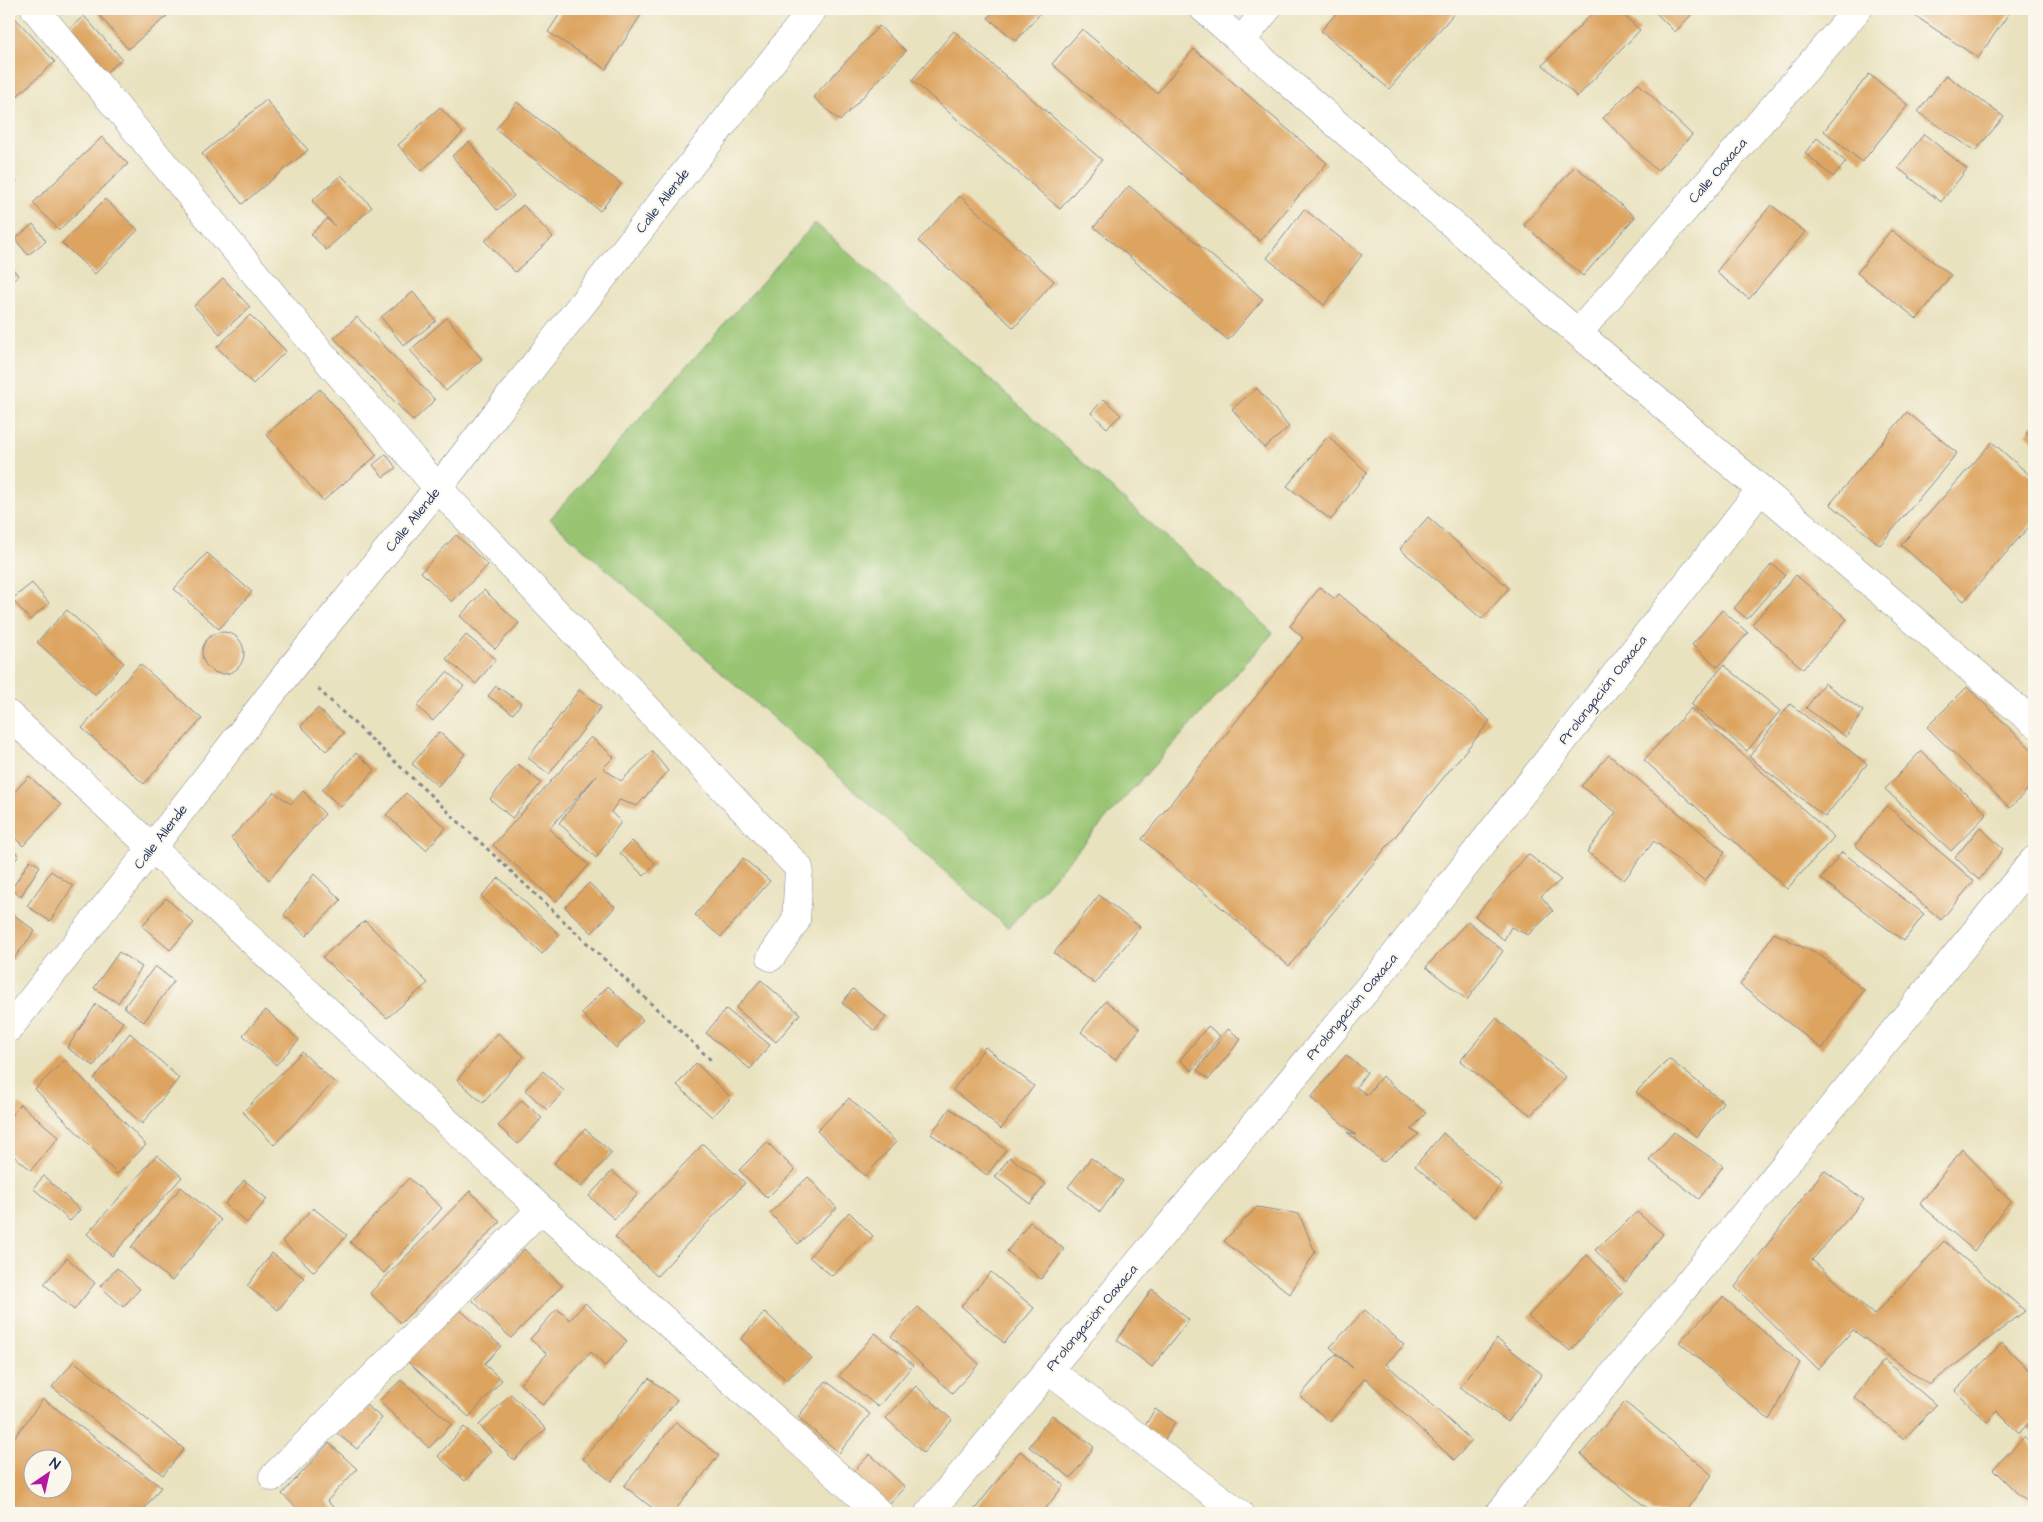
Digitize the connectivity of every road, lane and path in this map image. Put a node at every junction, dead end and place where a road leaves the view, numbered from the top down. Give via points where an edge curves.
1 (35, 9) edge
2 (813, 9) edge
3 (1204, 9) edge
4 (1267, 9) edge
5 (1858, 9) edge
6 (1242, 40) junction
7 (1578, 333) junction
8 (438, 488) junction
9 (1761, 489) junction
10 (293, 666) junction
11 (9, 715) edge
12 (2034, 723) edge
13 (152, 848) junction
14 (2034, 860) edge
15 (771, 957) dead end
16 (9, 1028) edge
17 (712, 1061) dead end
18 (541, 1210) junction
19 (1049, 1370) junction
20 (273, 1476) dead end
21 (879, 1513) edge
22 (929, 1513) edge
23 (1239, 1513) edge
24 (1500, 1513) edge

1 - 8 street
2 - 8 street, Calle Allende
3 - 6 street
4 - 6 street
5 - 7 street, Calle Oaxaca
6 - 7 street
7 - 9 street
8 - 10 street, Calle Allende
8 - 15 street via 799,868 796,921
9 - 12 street
9 - 19 street, Prolongación Oaxaca via 1384,969
10 - 13 street, Calle Allende
10 - 17 path
11 - 13 street
13 - 16 street, Calle Allende
13 - 18 street
14 - 24 street
18 - 20 street
18 - 21 street
19 - 22 street, Prolongación Oaxaca
19 - 23 street

